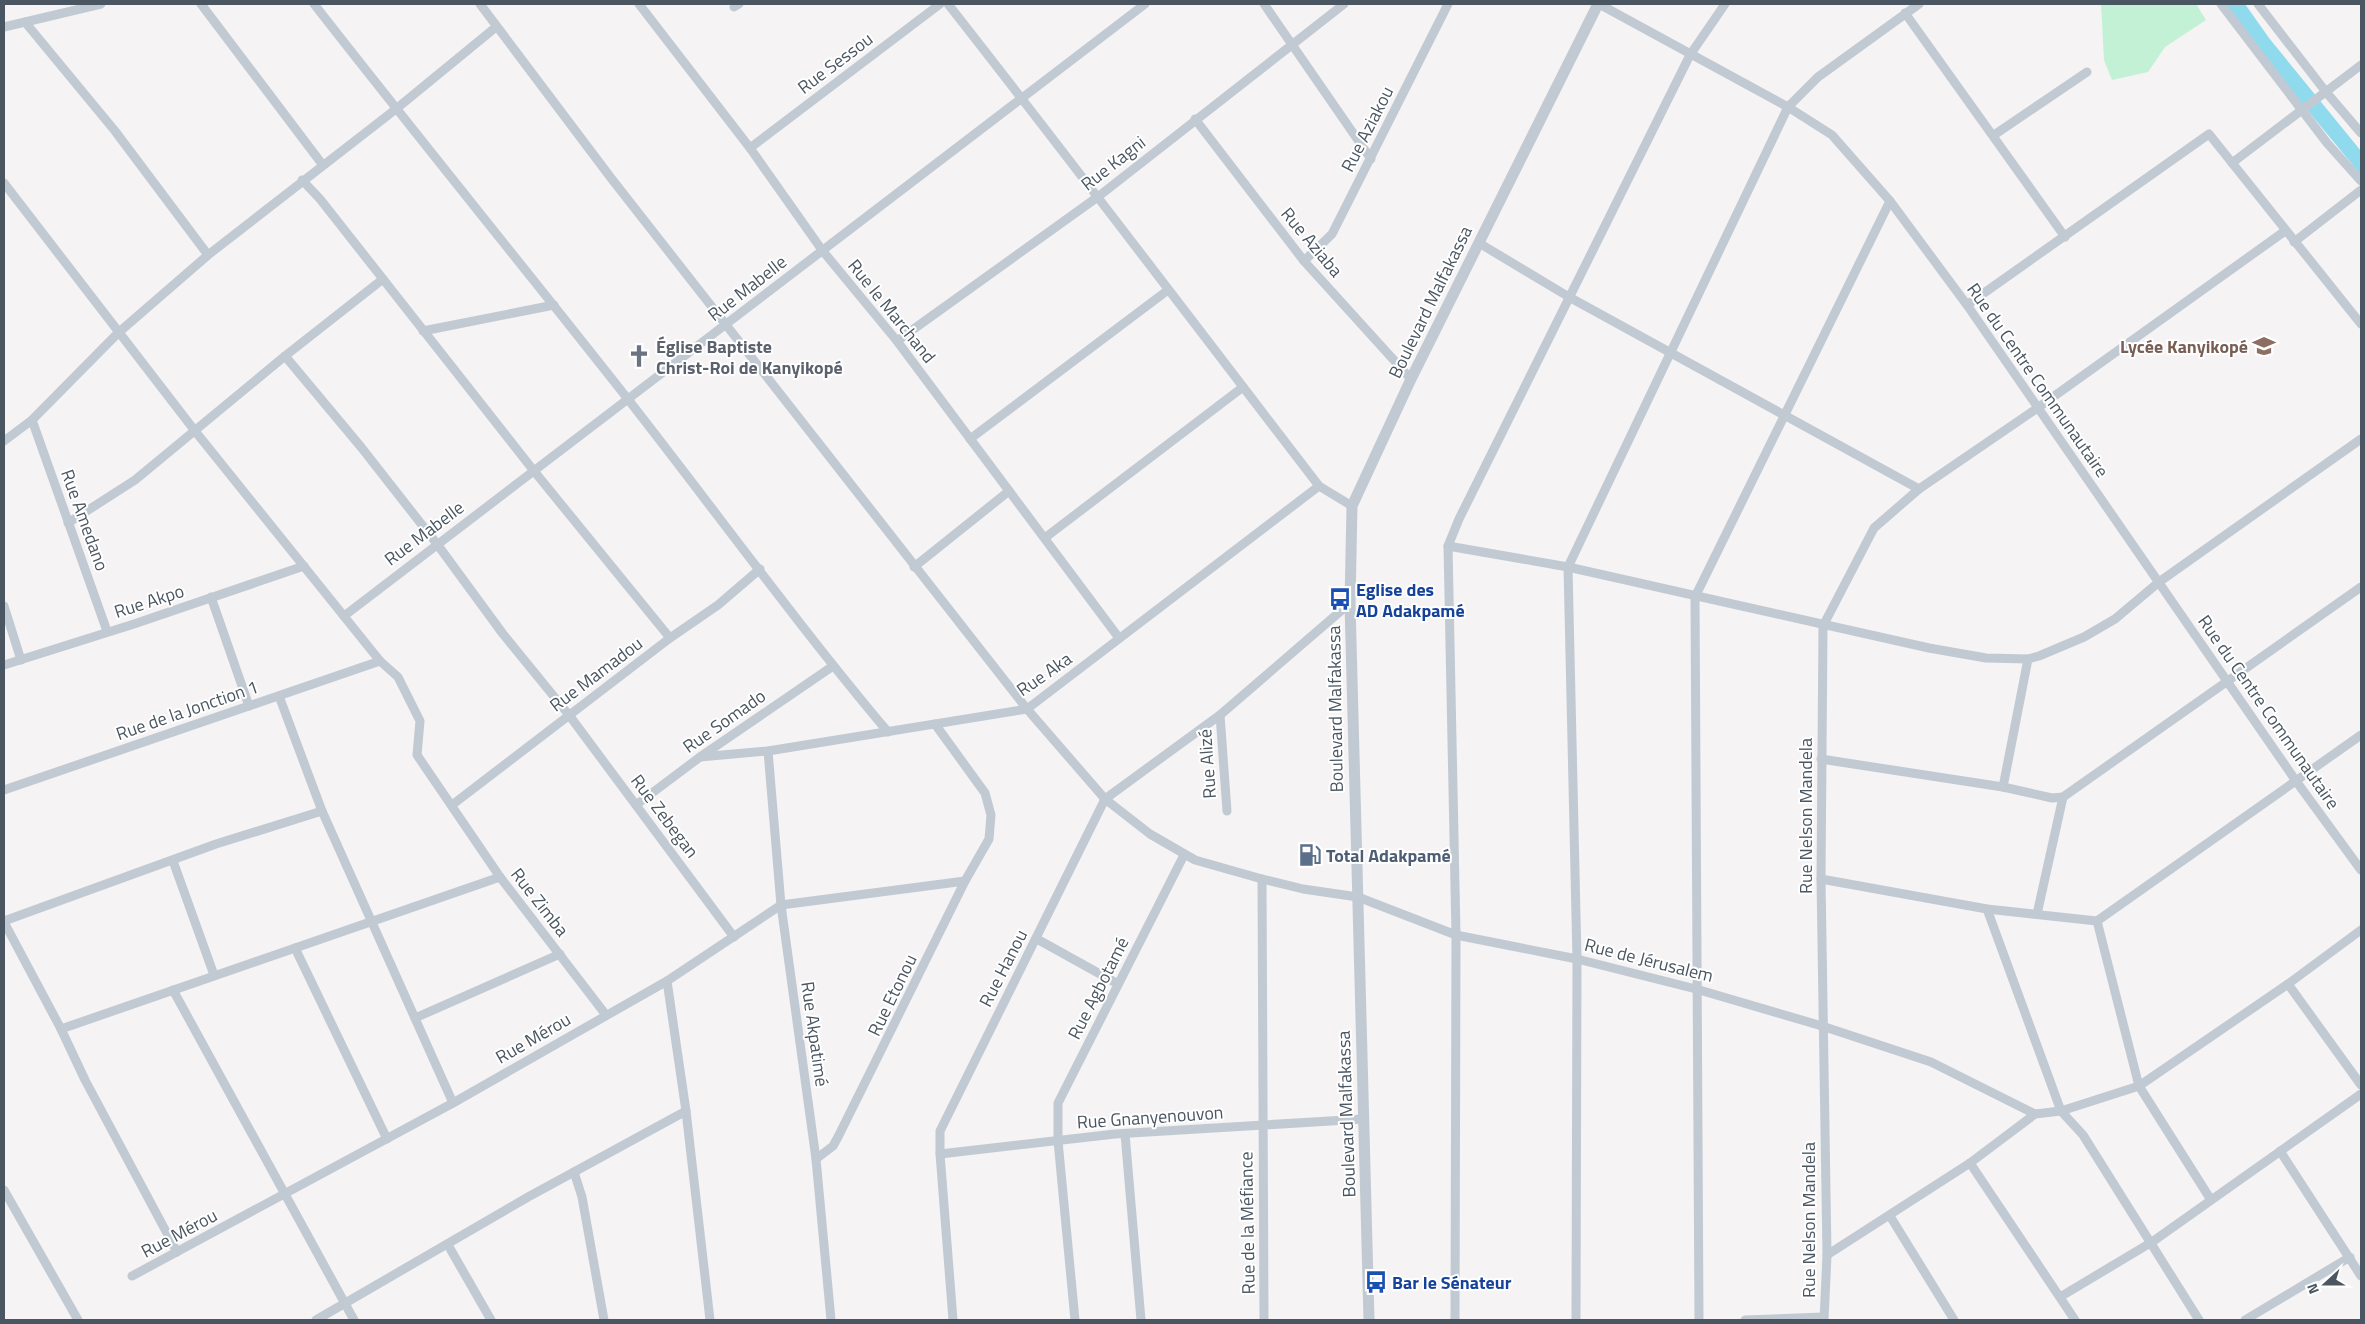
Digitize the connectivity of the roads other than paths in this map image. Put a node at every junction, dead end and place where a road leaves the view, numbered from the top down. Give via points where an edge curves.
1 (97, 4) edge
2 (201, 4) edge
3 (314, 4) edge
4 (481, 4) edge
5 (639, 4) edge
6 (940, 4) edge
7 (948, 4) edge
8 (1145, 4) edge
9 (1264, 4) edge
10 (1344, 4) edge
11 (1448, 4) edge
12 (1598, 4) edge
13 (1725, 4) edge
14 (1919, 4) edge
15 (2221, 4) edge
16 (2258, 4) edge
17 (1905, 13) junction
18 (25, 22) junction
19 (4, 27) edge
20 (496, 27) junction
21 (1293, 43) junction
22 (1690, 55) junction
23 (2361, 65) edge
24 (2086, 72) dead end
25 (2326, 92) junction
26 (1022, 97) junction
27 (1788, 107) junction
28 (396, 109) junction
29 (2303, 111) junction
30 (1195, 119) junction
31 (2361, 133) edge
32 (1994, 135) junction
33 (750, 148) junction
34 (1371, 159) junction
35 (2232, 163) junction
36 (322, 164) junction
37 (302, 180) junction
38 (2361, 181) edge
39 (4, 183) edge
40 (2361, 190) edge
41 (1099, 196) junction
42 (1890, 201) junction
43 (2285, 230) junction
44 (2065, 237) junction
45 (2294, 242) junction
46 (1478, 243) junction
47 (822, 250) junction
48 (208, 255) junction
49 (1304, 261) junction
50 (383, 279) junction
51 (1168, 290) junction
52 (1569, 297) junction
53 (554, 306) junction
54 (1967, 306) junction
55 (2361, 324) edge
56 (727, 325) junction
57 (423, 331) junction
58 (118, 333) junction
59 (897, 341) junction
60 (1672, 353) junction
61 (285, 356) junction
62 (1411, 379) junction
63 (1243, 387) junction
64 (627, 398) junction
65 (2039, 407) junction
66 (1784, 413) junction
67 (32, 420) junction
68 (195, 431) junction
69 (970, 439) junction
70 (2361, 439) edge
71 (4, 442) edge
72 (534, 471) junction
73 (1319, 486) junction
74 (1919, 488) junction
75 (1009, 491) junction
76 (1352, 506) junction
77 (68, 524) junction
78 (1046, 536) junction
79 (437, 544) junction
80 (1448, 546) junction
81 (304, 566) junction
82 (914, 567) junction
83 (1568, 567) junction
84 (760, 569) junction
85 (2159, 582) junction
86 (2361, 587) edge
87 (211, 597) junction
88 (1695, 597) junction
89 (1350, 603) junction
90 (4, 606) edge
91 (344, 616) junction
92 (1823, 626) junction
93 (108, 631) junction
94 (670, 638) junction
95 (1119, 638) junction
96 (2028, 659) junction
97 (21, 660) junction
98 (380, 661) junction
99 (4, 665) edge
100 (833, 666) junction
101 (2228, 682) junction
102 (279, 696) junction
103 (249, 706) junction
104 (1027, 709) junction
105 (1220, 714) junction
106 (569, 715) junction
107 (935, 724) junction
108 (888, 732) junction
109 (2361, 735) edge
110 (768, 751) junction
111 (700, 757) junction
112 (1821, 759) junction
113 (2296, 781) junction
114 (2003, 788) junction
115 (4, 790) edge
116 (2064, 797) junction
117 (1105, 799) junction
118 (636, 804) junction
119 (452, 805) junction
120 (322, 810) junction
121 (1226, 812) dead end
122 (1184, 855) junction
123 (173, 861) junction
124 (2361, 870) edge
125 (500, 877) junction
126 (1821, 878) junction
127 (1262, 880) junction
128 (965, 882) junction
129 (1358, 897) junction
130 (781, 905) junction
131 (1987, 909) junction
132 (2037, 914) junction
133 (4, 921) edge
134 (2097, 921) junction
135 (371, 922) junction
136 (2361, 930) edge
137 (1456, 935) junction
138 (734, 937) junction
139 (1036, 939) junction
140 (294, 948) junction
141 (560, 954) junction
142 (1577, 958) junction
143 (214, 975) junction
144 (667, 981) junction
145 (1118, 984) junction
146 (2288, 984) junction
147 (1696, 989) junction
148 (173, 990) junction
149 (606, 1015) junction
150 (415, 1018) junction
151 (1822, 1026) junction
152 (61, 1029) junction
153 (2361, 1085) edge
154 (2139, 1086) junction
155 (2361, 1094) edge
156 (453, 1103) junction
157 (2061, 1110) junction
158 (686, 1111) junction
159 (2035, 1114) junction
160 (1363, 1119) junction
161 (1262, 1125) junction
162 (1125, 1134) junction
163 (388, 1139) junction
164 (1058, 1141) junction
165 (2280, 1151) junction
166 (940, 1154) junction
167 (816, 1159) junction
168 (1970, 1163) junction
169 (574, 1172) junction
170 (4, 1190) edge
171 (285, 1194) junction
172 (2212, 1200) junction
173 (1890, 1216) junction
174 (2152, 1242) junction
175 (448, 1245) junction
176 (177, 1252) junction
177 (1827, 1255) junction
178 (2350, 1257) junction
179 (132, 1276) dead end
180 (2361, 1276) edge
181 (2060, 1297) junction
182 (345, 1304) junction
183 (1824, 1319) edge
184 (78, 1320) edge
185 (316, 1320) edge
186 (354, 1320) edge
187 (491, 1320) edge
188 (604, 1320) edge
189 (710, 1320) edge
190 (831, 1320) edge
191 (952, 1320) edge
192 (1075, 1320) edge
193 (1141, 1320) edge
194 (1264, 1320) edge
195 (1369, 1320) edge
196 (1455, 1320) edge
197 (1576, 1320) edge
198 (1699, 1320) edge
199 (1745, 1320) edge
200 (1954, 1320) edge
201 (2075, 1320) edge
202 (2199, 1320) edge
203 (2245, 1320) edge

1 - 18 street
2 - 36 street
3 - 28 street
4 - 20 street, Rue de Jérusalem
5 - 33 street, Rue le Marchand
6 - 33 street, Rue Sessou
7 - 26 street
8 - 26 street, Rue Mabelle
9 - 21 street
10 - 21 street, Rue Kagni
11 - 34 street, Rue Aziakou
12 - 22 street, Rue du Centre Communautaire
12 - 46 street, Boulevard Malfakassa
13 - 22 street
14 - 17 street
15 - 29 street
16 - 25 street
17 - 27 street via 1818,76
17 - 32 street
18 - 19 street
18 - 48 street via 115,131
20 - 28 street
20 - 56 street, Rue de Jérusalem
21 - 30 street, Rue Kagni
21 - 34 street
22 - 27 street, Rue du Centre Communautaire
22 - 52 street
23 - 25 street
24 - 32 street
25 - 29 street
25 - 31 street
26 - 41 street
26 - 47 street, Rue Mabelle
27 - 42 street, Rue du Centre Communautaire via 1832,135
27 - 60 street
28 - 36 street
28 - 53 street
29 - 35 street
29 - 38 street
30 - 41 street, Rue Kagni
30 - 49 street, Rue Aziaba
32 - 44 street
33 - 47 street, Rue le Marchand
34 - 49 street, Rue Aziakou via 1332,234
35 - 43 street
35 - 44 street via 2209,134
36 - 37 street
37 - 48 street
37 - 50 street
39 - 58 street, Rue Zimba
40 - 45 street
41 - 51 street
41 - 59 street, Rue Kagni
42 - 54 street, Rue du Centre Communautaire
42 - 66 street
43 - 45 street
43 - 65 street, Rue Nelson Mandela
44 - 54 street
45 - 55 street
46 - 52 street
46 - 62 street, Boulevard Malfakassa
47 - 56 street, Rue Mabelle
47 - 59 street, Rue le Marchand
48 - 58 street
49 - 62 street, Rue Aziaba
50 - 57 street
50 - 61 street
51 - 63 street
51 - 69 street
52 - 60 street
52 - 80 street
53 - 57 street
53 - 64 street
54 - 65 street, Rue du Centre Communautaire
56 - 64 street, Rue Mabelle
56 - 82 street, Rue de Jérusalem
57 - 72 street
58 - 67 street
58 - 68 street, Rue Zimba
59 - 69 street, Rue le Marchand
60 - 66 street
60 - 83 street
61 - 68 street
61 - 79 street, Rue Zebegan
62 - 76 street, Boulevard Malfakassa
63 - 73 street
63 - 78 street
64 - 72 street, Rue Mabelle
64 - 84 street
65 - 74 street, Rue Nelson Mandela
65 - 85 street, Rue du Centre Communautaire
66 - 74 street
66 - 88 street
67 - 71 street
67 - 77 street, Rue Amedano
68 - 77 street via 134,480
68 - 81 street, Rue Zimba
69 - 75 street, Rue le Marchand
70 - 85 street
72 - 79 street, Rue Mabelle
72 - 94 street
73 - 76 street
73 - 95 street, Rue Aka
74 - 92 street, Rue Nelson Mandela via 1871,534
75 - 78 street, Rue le Marchand
75 - 82 street
76 - 89 street, Boulevard Malfakassa
77 - 93 street, Rue Amedano
78 - 95 street, Rue le Marchand
79 - 91 street, Rue Mabelle
79 - 106 street, Rue Zebegan via 503,634
80 - 83 street
80 - 137 street
81 - 87 street, Rue Akpo
81 - 91 street, Rue Zimba
82 - 104 street, Rue de Jérusalem
83 - 88 street
83 - 142 street
84 - 94 street, Rue Mamadou via 718,605
84 - 100 street
85 - 96 street via 2115,619 2084,637
85 - 101 street, Rue du Centre Communautaire
86 - 101 street
87 - 93 street, Rue Akpo
87 - 103 street
88 - 92 street
88 - 147 street
89 - 105 street
89 - 129 street, Boulevard Malfakassa
90 - 97 street
91 - 98 street, Rue Zimba
92 - 96 street via 1986,658
92 - 112 street, Rue Nelson Mandela
93 - 97 street, Rue Akpo
94 - 106 street, Rue Mamadou
95 - 104 street, Rue Aka
96 - 114 street
97 - 99 street, Rue Akpo
98 - 102 street, Rue de la Jonction 1
98 - 119 street, Rue Zimba via 398,677 420,720 418,755
100 - 108 street
100 - 111 street, Rue Somado
101 - 113 street, Rue du Centre Communautaire
101 - 116 street
102 - 103 street, Rue de la Jonction 1
102 - 120 street
103 - 115 street, Rue de la Jonction 1
104 - 107 street, Rue Aka
104 - 117 street, Rue de Jérusalem
105 - 117 street
105 - 121 street, Rue Alizé
106 - 118 street, Rue Zebegan
106 - 119 street, Rue Mamadou
107 - 108 street, Rue Aka
107 - 128 street, Rue Etonou via 985,793 991,815 989,839
108 - 110 street, Rue Aka
109 - 113 street
110 - 111 street, Rue Aka
110 - 130 street, Rue Akpatimé
111 - 118 street, Rue Somado
112 - 114 street
112 - 126 street, Rue Nelson Mandela
113 - 124 street, Rue du Centre Communautaire
113 - 134 street
114 - 116 street via 2052,798
116 - 132 street
117 - 122 street, Rue de Jérusalem via 1150,834
117 - 139 street, Rue Hanou
118 - 138 street, Rue Zebegan
119 - 125 street, Rue Zimba
120 - 123 street
120 - 135 street
122 - 127 street, Rue de Jérusalem
122 - 145 street, Rue Agbotamé
123 - 133 street
123 - 143 street
125 - 135 street
125 - 141 street, Rue Zimba
126 - 131 street
126 - 151 street, Rue Nelson Mandela
127 - 129 street, Rue de Jérusalem
127 - 161 street, Rue de la Méfiance
128 - 130 street, Rue Mérou
128 - 167 street, Rue Etonou via 838,1137
129 - 137 street, Rue de Jérusalem
129 - 160 street, Boulevard Malfakassa
130 - 138 street, Rue Mérou
130 - 167 street, Rue Akpatimé
131 - 132 street
131 - 157 street
132 - 134 street
133 - 152 street
134 - 154 street
135 - 140 street
135 - 150 street
136 - 146 street
137 - 142 street, Rue de Jérusalem
137 - 196 street
138 - 144 street, Rue Mérou
139 - 145 street
139 - 166 street, Rue Hanou via 942,1126
140 - 143 street
140 - 163 street
141 - 149 street, Rue Zimba
141 - 150 street
142 - 147 street, Rue de Jérusalem
142 - 197 street
143 - 148 street
144 - 149 street, Rue Mérou
144 - 158 street
145 - 164 street, Rue Agbotamé via 1058,1103
146 - 153 street
146 - 154 street
147 - 151 street, Rue de Jérusalem
147 - 198 street
148 - 152 street
148 - 171 street
149 - 156 street, Rue Mérou
150 - 156 street
151 - 159 street, Rue de Jérusalem via 1931,1062
151 - 177 street, Rue Nelson Mandela
152 - 176 street via 84,1080
154 - 157 street
154 - 172 street
155 - 165 street
156 - 163 street, Rue Mérou
157 - 159 street
157 - 174 street via 2083,1135
158 - 169 street
158 - 189 street
159 - 168 street
160 - 161 street, Rue Gnanyenouvon
160 - 195 street, Boulevard Malfakassa
161 - 162 street, Rue Gnanyenouvon
161 - 194 street, Rue de la Méfiance
162 - 164 street, Rue Gnanyenouvon
162 - 193 street
163 - 171 street, Rue Mérou
164 - 166 street, Rue Gnanyenouvon
164 - 192 street, Rue Agbotamé
165 - 172 street
165 - 178 street
166 - 191 street, Rue Hanou
167 - 190 street, Rue Akpatimé
168 - 173 street
168 - 181 street
169 - 175 street
169 - 188 street via 582,1197
170 - 184 street
171 - 176 street, Rue Mérou
171 - 182 street
172 - 174 street
173 - 177 street
173 - 200 street
174 - 181 street
174 - 202 street
175 - 182 street via 387,1277
175 - 187 street
176 - 179 street, Rue Mérou
177 - 183 street, Rue Nelson Mandela
178 - 180 street
178 - 203 street
181 - 201 street
182 - 185 street
182 - 186 street
183 - 199 street

